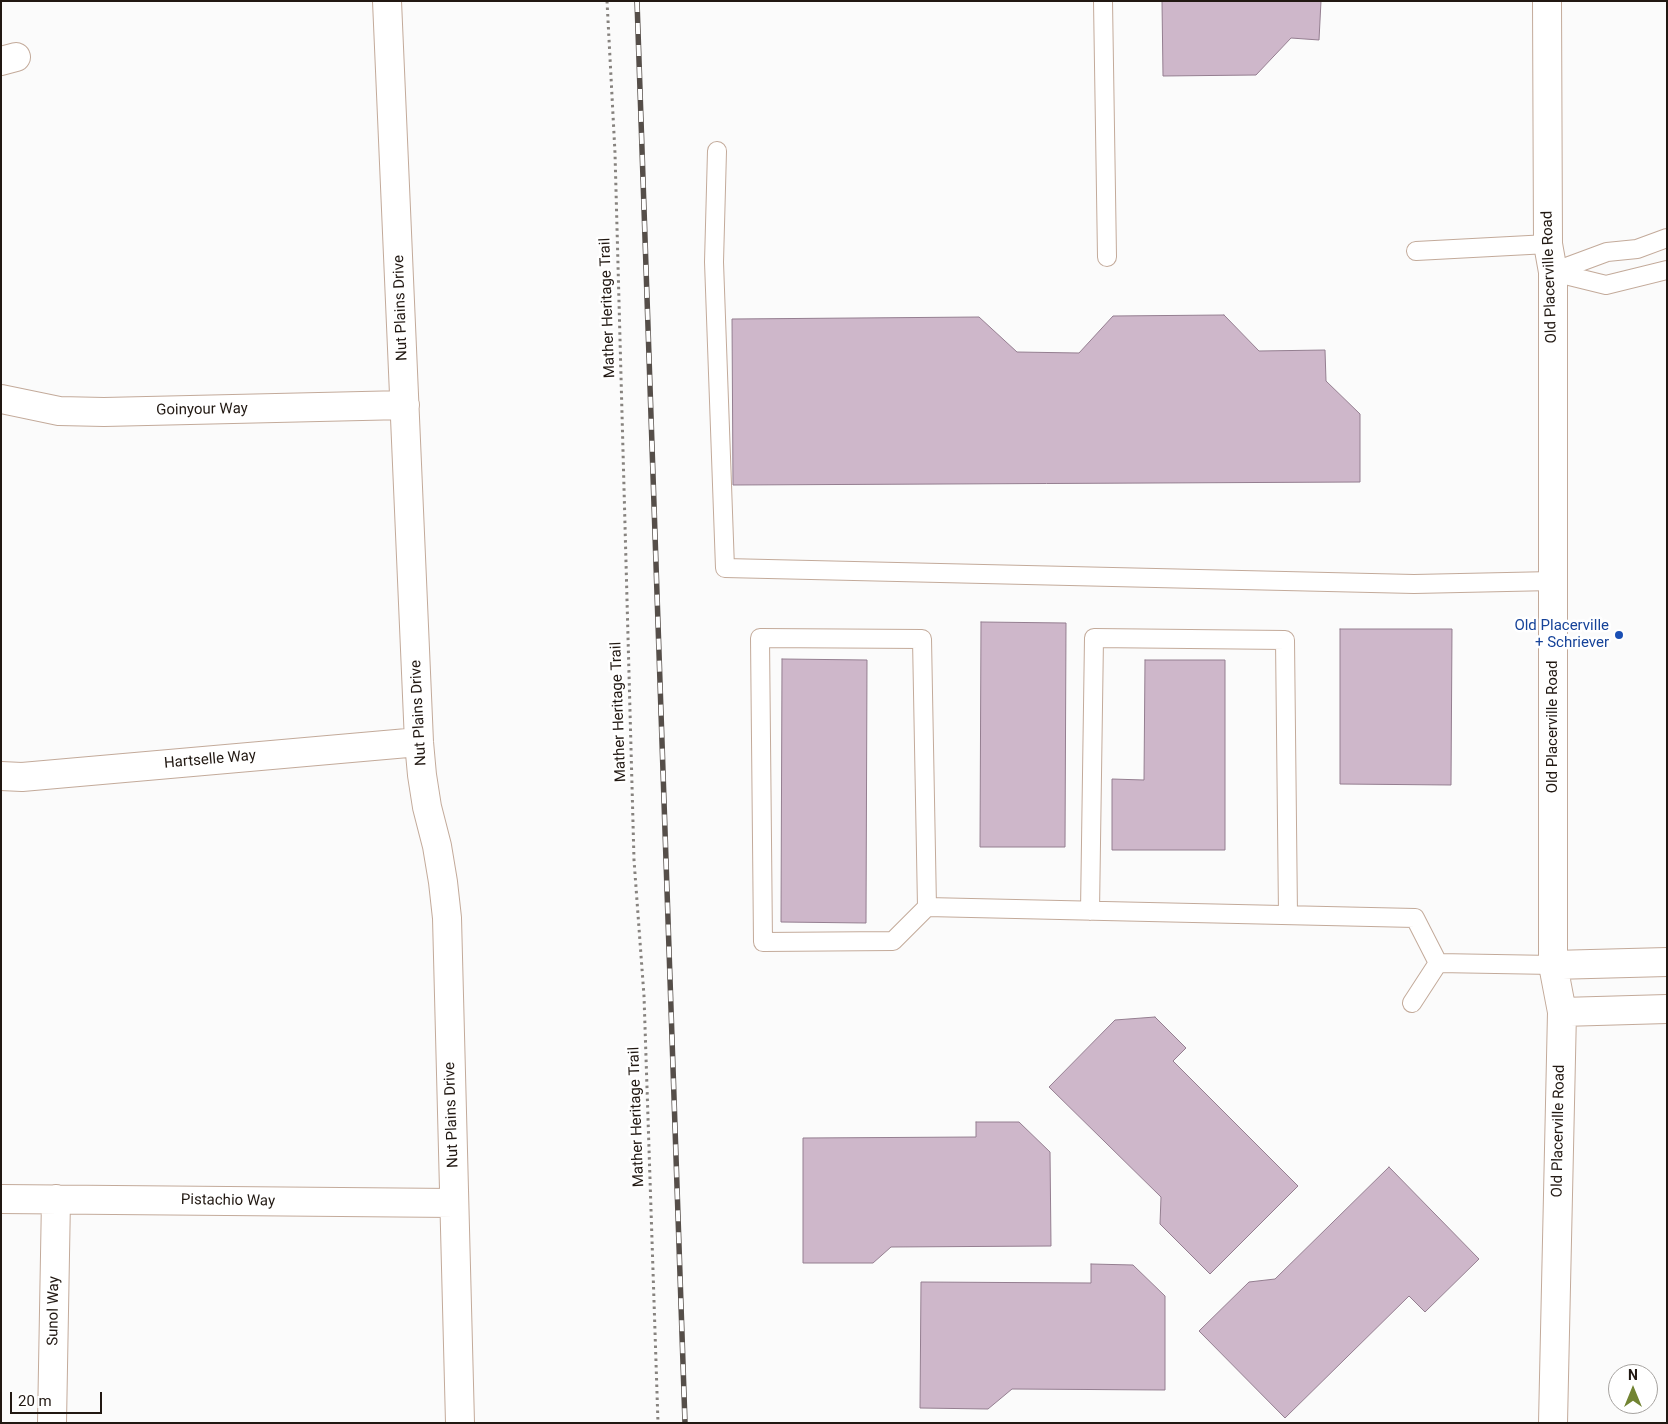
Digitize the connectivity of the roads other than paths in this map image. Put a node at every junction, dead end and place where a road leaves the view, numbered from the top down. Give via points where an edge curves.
1 (387, 1) edge
2 (1104, 1) edge
3 (1547, 1) edge
4 (717, 152) dead end
5 (1667, 238) edge
6 (1548, 244) junction
7 (1416, 251) dead end
8 (1107, 257) dead end
9 (1667, 270) edge
10 (1553, 272) junction
11 (1, 399) edge
12 (405, 405) junction
13 (1553, 581) junction
14 (419, 742) junction
15 (1, 776) edge
16 (927, 907) junction
17 (1090, 911) junction
18 (1288, 915) junction
19 (1667, 962) edge
20 (1438, 963) junction
21 (1553, 965) junction
22 (1412, 1003) dead end
23 (1667, 1009) edge
24 (1562, 1012) junction
25 (1, 1199) edge
26 (56, 1199) junction
27 (454, 1203) junction
28 (52, 1423) edge
29 (460, 1423) edge
30 (1553, 1423) edge

1 - 12 street, Nut Plains Drive
2 - 8 lane
3 - 6 street, Old Placerville Road
4 - 13 lane via 714,262 725,568 1414,584
5 - 10 lane via 1637,249 1607,252
6 - 7 lane
6 - 10 street, Old Placerville Road
9 - 10 lane via 1606,285
10 - 13 street, Old Placerville Road
11 - 12 street, Goinyour Way via 59,411 95,412
12 - 14 street, Nut Plains Drive
13 - 21 street, Old Placerville Road
14 - 15 street, Hartselle Way via 22,777
14 - 27 street, Nut Plains Drive via 446,918
16 - 16 lane via 893,941 763,942 760,638 922,638
16 - 17 lane
17 - 18 lane
17 - 18 lane via 1094,638 1285,640
18 - 20 lane via 1415,918
19 - 21 street
20 - 21 lane
20 - 22 lane
21 - 24 street, Old Placerville Road
23 - 24 street
24 - 30 street, Old Placerville Road
25 - 26 street, Pistachio Way
26 - 27 street, Pistachio Way
26 - 28 street, Sunol Way
27 - 29 street, Nut Plains Drive

